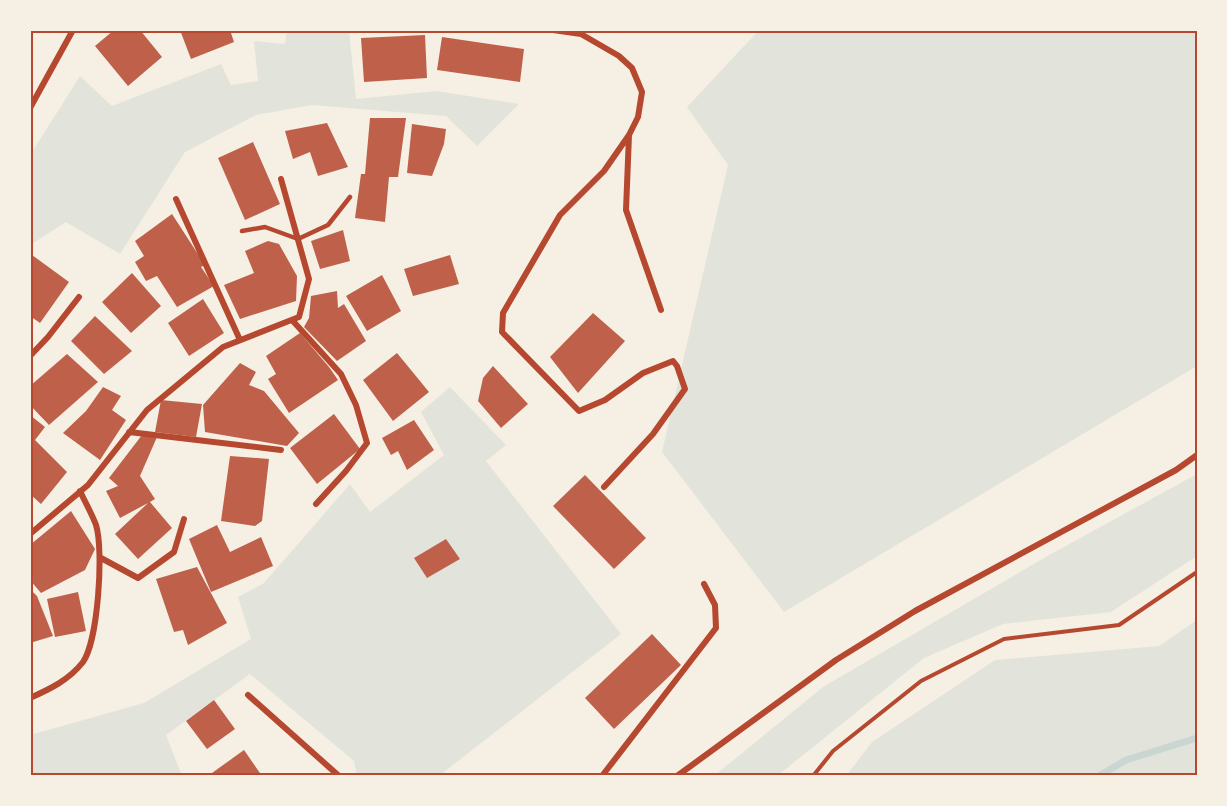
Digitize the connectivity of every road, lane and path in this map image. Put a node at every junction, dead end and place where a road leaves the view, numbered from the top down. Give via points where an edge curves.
1 (73, 30) edge
2 (553, 30) edge
3 (30, 108) edge
4 (629, 135) junction
5 (281, 180) dead end
6 (350, 197) dead end
7 (176, 199) dead end
8 (242, 231) dead end
9 (298, 239) junction
10 (79, 297) dead end
11 (661, 310) dead end
12 (292, 320) junction
13 (240, 340) junction
14 (30, 356) edge
15 (129, 432) junction
16 (281, 450) dead end
17 (1197, 455) edge
18 (604, 487) dead end
19 (80, 491) junction
20 (316, 504) dead end
21 (184, 519) dead end
22 (30, 534) edge
23 (101, 558) junction
24 (1197, 572) edge
25 (704, 584) dead end
26 (248, 695) dead end
27 (30, 698) edge
28 (339, 776) edge
29 (602, 776) edge
30 (677, 776) edge
31 (813, 776) edge

1 - 3 street
2 - 4 street via 581,34 620,56 632,68 642,92 638,117
4 - 11 street via 626,210
4 - 18 street via 604,171 560,215 502,313 502,332 579,411 605,400 643,373 673,361 677,366 685,389 653,434
5 - 9 street
6 - 9 lane via 328,225
7 - 13 street
8 - 9 lane via 265,227
9 - 12 street via 309,279 299,317
10 - 14 street
12 - 13 street
12 - 20 street via 341,374 367,442
13 - 15 street via 224,346 155,403
15 - 16 street
15 - 19 street
17 - 30 street via 915,611 775,704
19 - 22 street
19 - 23 street via 96,526
21 - 23 street via 174,552 138,578
23 - 27 street via 88,654 61,684
24 - 31 path via 1119,625 1004,639 921,681 833,751
25 - 29 street via 715,605 716,628
26 - 28 street

